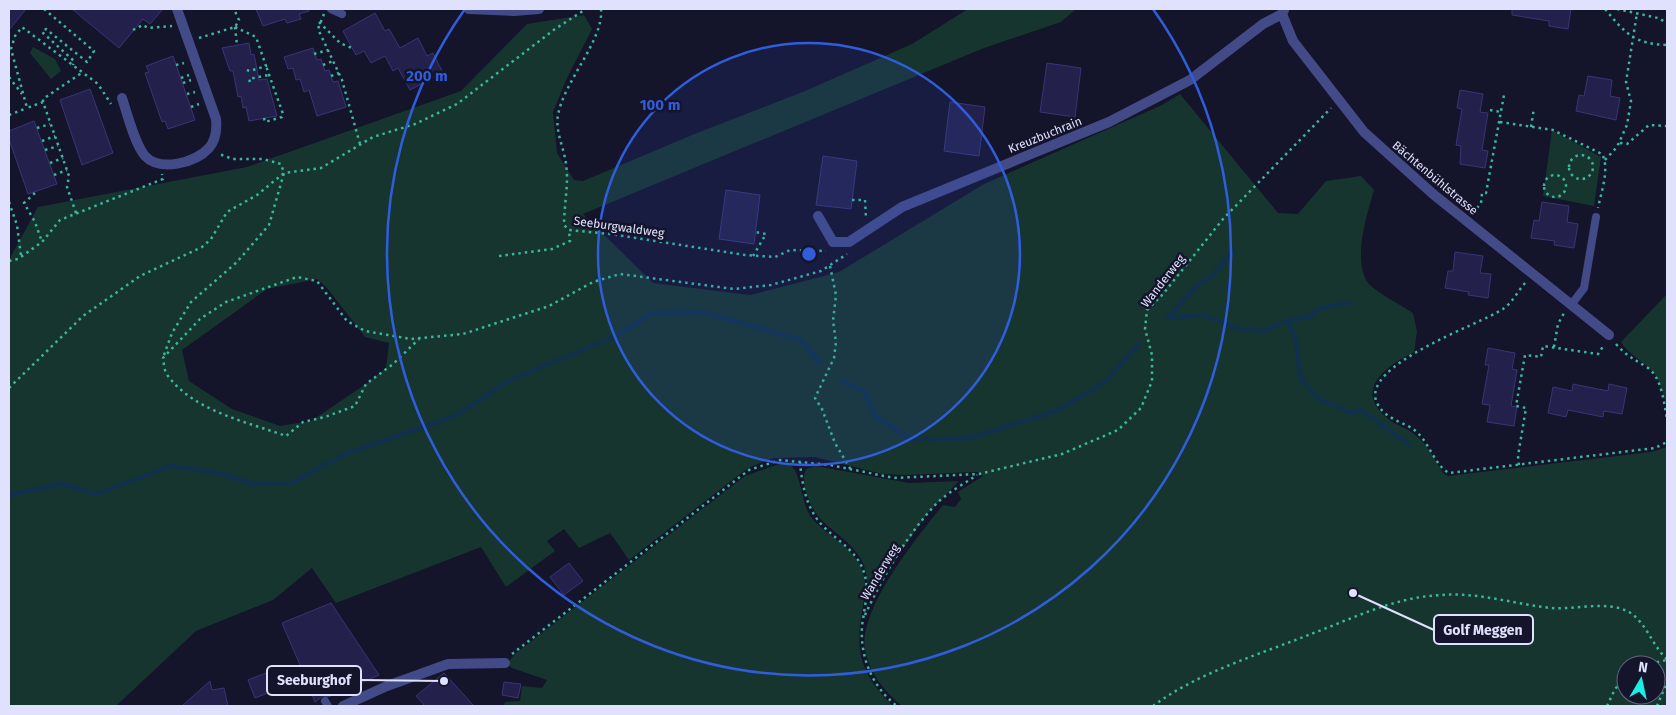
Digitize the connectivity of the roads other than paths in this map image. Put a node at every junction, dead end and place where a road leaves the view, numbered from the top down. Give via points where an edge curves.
1 (177, 9) edge
2 (329, 9) edge
3 (469, 9) edge
4 (539, 9) edge
5 (494, 10) edge
6 (1283, 11) edge
7 (342, 14) dead end
8 (122, 98) dead end
9 (818, 216) dead end
10 (1596, 217) road end
11 (1571, 305) junction
12 (1609, 335) road end
13 (505, 663) road end
14 (343, 706) edge

1 - 8 street via 216,119 216,136 210,148 194,157 162,166 144,155
2 - 7 lane
3 - 5 street
4 - 5 street
6 - 9 street, Kreuzbuchrain via 1190,80 1109,122 902,207 849,242 836,243
6 - 11 street, Bächtenbühlstrasse via 1293,41 1364,132 1433,194
10 - 11 lane via 1584,288
11 - 12 street, Bächtenbühlstrasse
13 - 14 street via 448,664

